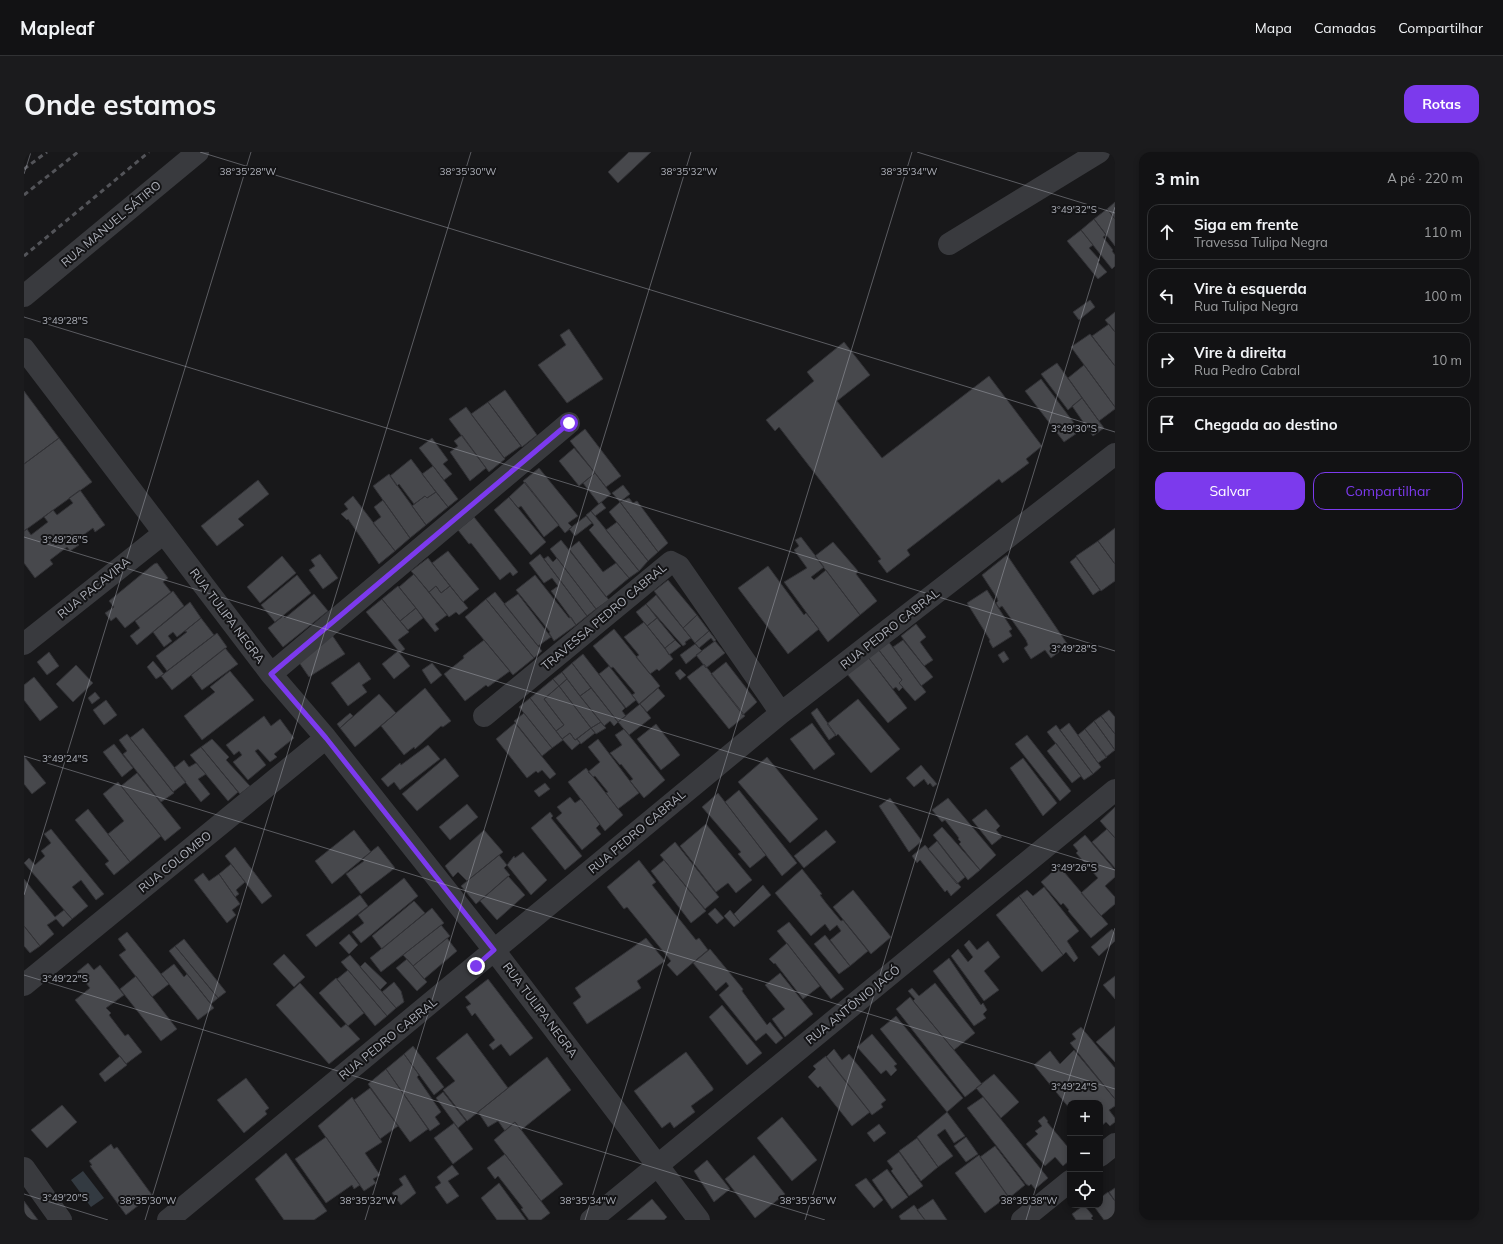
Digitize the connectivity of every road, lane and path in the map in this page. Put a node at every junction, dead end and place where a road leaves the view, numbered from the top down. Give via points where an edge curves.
1 (198, 152) edge
2 (1099, 152) edge
3 (949, 244) dead end
4 (24, 296) edge
5 (24, 349) edge
6 (569, 423) dead end
7 (1115, 454) edge
8 (164, 533) junction
9 (24, 644) edge
10 (271, 674) junction
11 (781, 713) junction
12 (484, 716) dead end
13 (326, 738) junction
14 (1115, 790) edge
15 (494, 950) junction
16 (24, 985) edge
17 (1115, 1144) edge
18 (1103, 1154) edge
19 (657, 1165) junction
20 (24, 1168) edge
21 (1067, 1183) edge
22 (62, 1220) edge
23 (168, 1220) edge
24 (591, 1220) edge
25 (699, 1220) edge
26 (1022, 1220) edge

1 - 4 street, RUA MANUEL SÁTIRO
2 - 3 street
5 - 8 street, RUA TULIPA NEGRA
6 - 10 street
7 - 11 street, RUA PEDRO CABRAL
8 - 9 street, RUA PACAVIRA
8 - 10 street, RUA TULIPA NEGRA
10 - 13 street, RUA TULIPA NEGRA
11 - 12 street, TRAVESSA PEDRO CABRAL via 679,566 671,562
11 - 15 street, RUA PEDRO CABRAL
13 - 15 street, RUA TULIPA NEGRA
13 - 16 street, RUA COLOMBO
14 - 19 street, RUA ANTÔNIO JACÓ
15 - 19 street, RUA TULIPA NEGRA
15 - 23 street, RUA PEDRO CABRAL
17 - 18 street
19 - 24 street, RUA ANTÔNIO JACÓ
19 - 25 street, RUA TULIPA NEGRA
20 - 22 street
21 - 26 street

